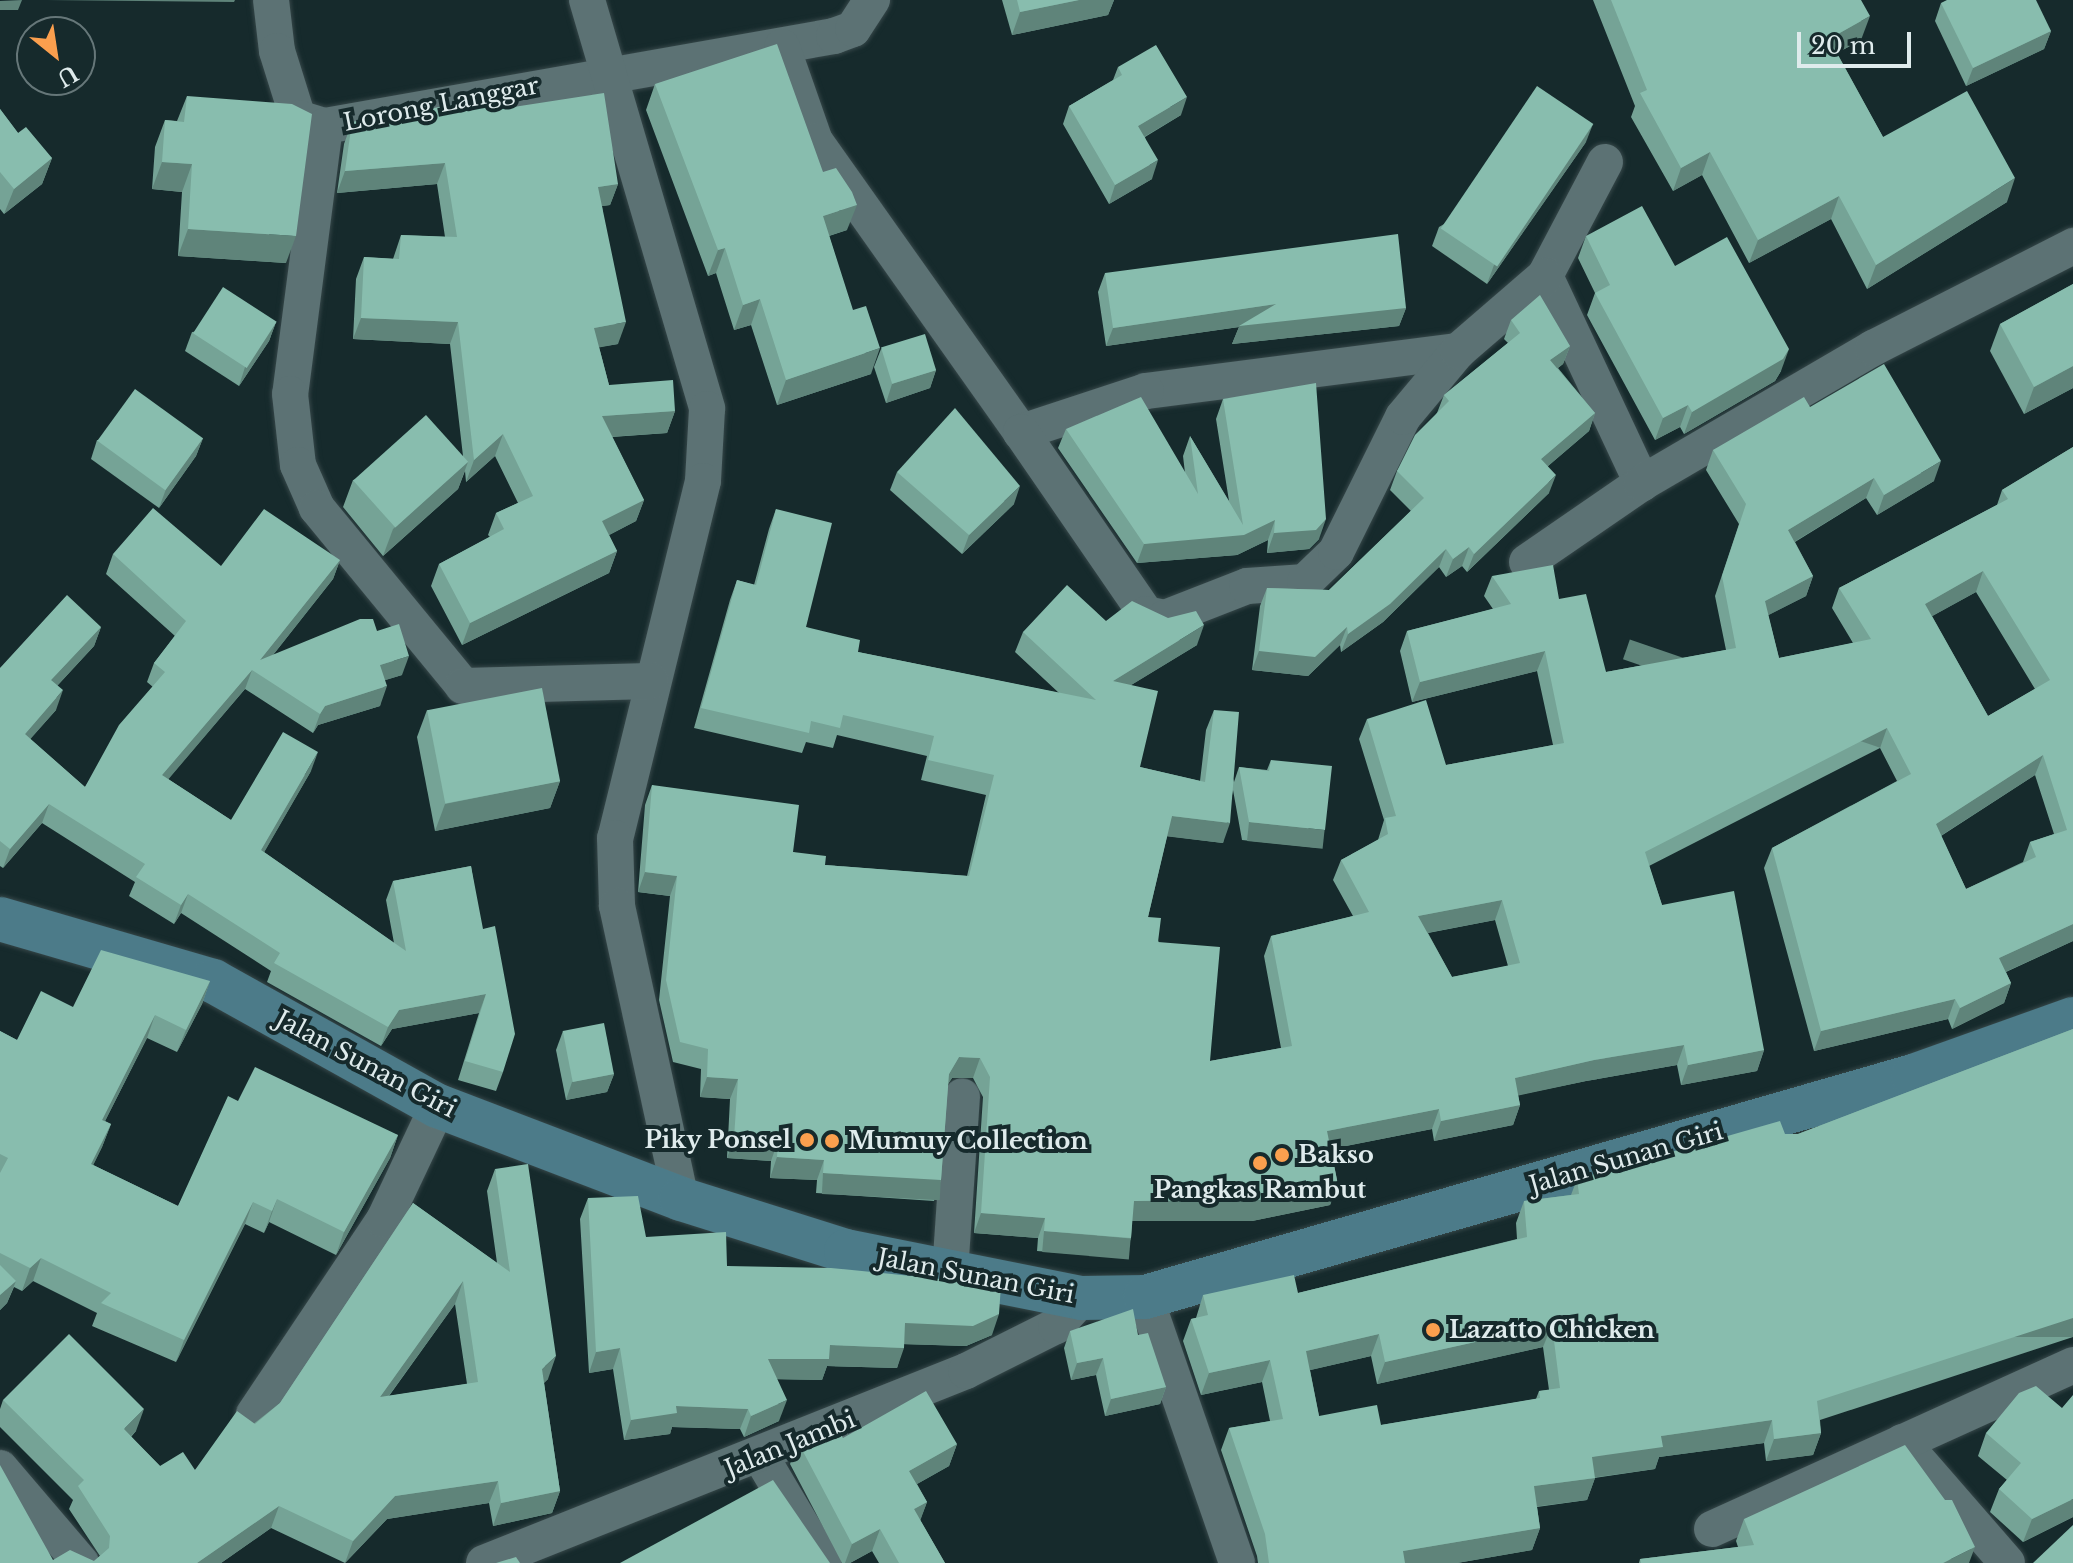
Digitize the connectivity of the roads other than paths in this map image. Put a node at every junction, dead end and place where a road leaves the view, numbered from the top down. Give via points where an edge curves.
1 (271, 0) edge
2 (587, 0) edge
3 (872, 0) edge
4 (782, 47) junction
5 (610, 72) junction
6 (325, 126) junction
7 (1605, 162) dead end
8 (2073, 246) edge
9 (1545, 276) junction
10 (1458, 351) junction
11 (1021, 432) junction
12 (1642, 483) junction
13 (1527, 562) dead end
14 (651, 681) junction
15 (0, 919) edge
16 (2073, 1019) edge
17 (962, 1096) dead end
18 (438, 1106) junction
19 (681, 1199) junction
20 (950, 1272) junction
21 (1145, 1297) junction
22 (1082, 1298) junction
23 (2073, 1365) edge
24 (254, 1414) dead end
25 (1902, 1442) junction
26 (761, 1457) junction
27 (0, 1468) edge
28 (1712, 1529) dead end
29 (538, 1555) edge
30 (81, 1563) edge
31 (484, 1563) edge
32 (824, 1563) edge
33 (1237, 1563) edge
34 (2007, 1563) edge

1 - 6 street, Lorong Langgar via 277,51 298,118
2 - 5 street
3 - 4 street, Lorong Langgar via 853,29
4 - 5 street, Lorong Langgar
4 - 11 street via 815,141
5 - 6 street, Lorong Langgar
5 - 14 street via 707,409 703,481
6 - 14 street via 290,394 298,465 317,508 463,686
7 - 9 street
8 - 12 street via 1873,348
9 - 10 street
9 - 12 street
10 - 11 street via 1146,391
10 - 11 street via 1403,417 1321,573 1305,582 1247,586 1165,618 1146,614
12 - 13 street
14 - 19 street via 615,838 617,906
15 - 18 street, Jalan Sunan Giri via 213,981
16 - 21 street, Jalan Sunan Giri via 1913,1076
17 - 20 street
18 - 19 street, Jalan Sunan Giri
18 - 24 street via 384,1220
19 - 20 street, Jalan Sunan Giri via 846,1251
20 - 22 street, Jalan Sunan Giri
21 - 22 street, Jalan Sunan Giri
21 - 33 street
22 - 26 street, Jalan Jambi via 1022,1345
23 - 25 street
25 - 28 street
25 - 34 street
26 - 29 street, Jalan Jambi
26 - 32 street
27 - 30 street
29 - 31 street, Jalan Jambi

